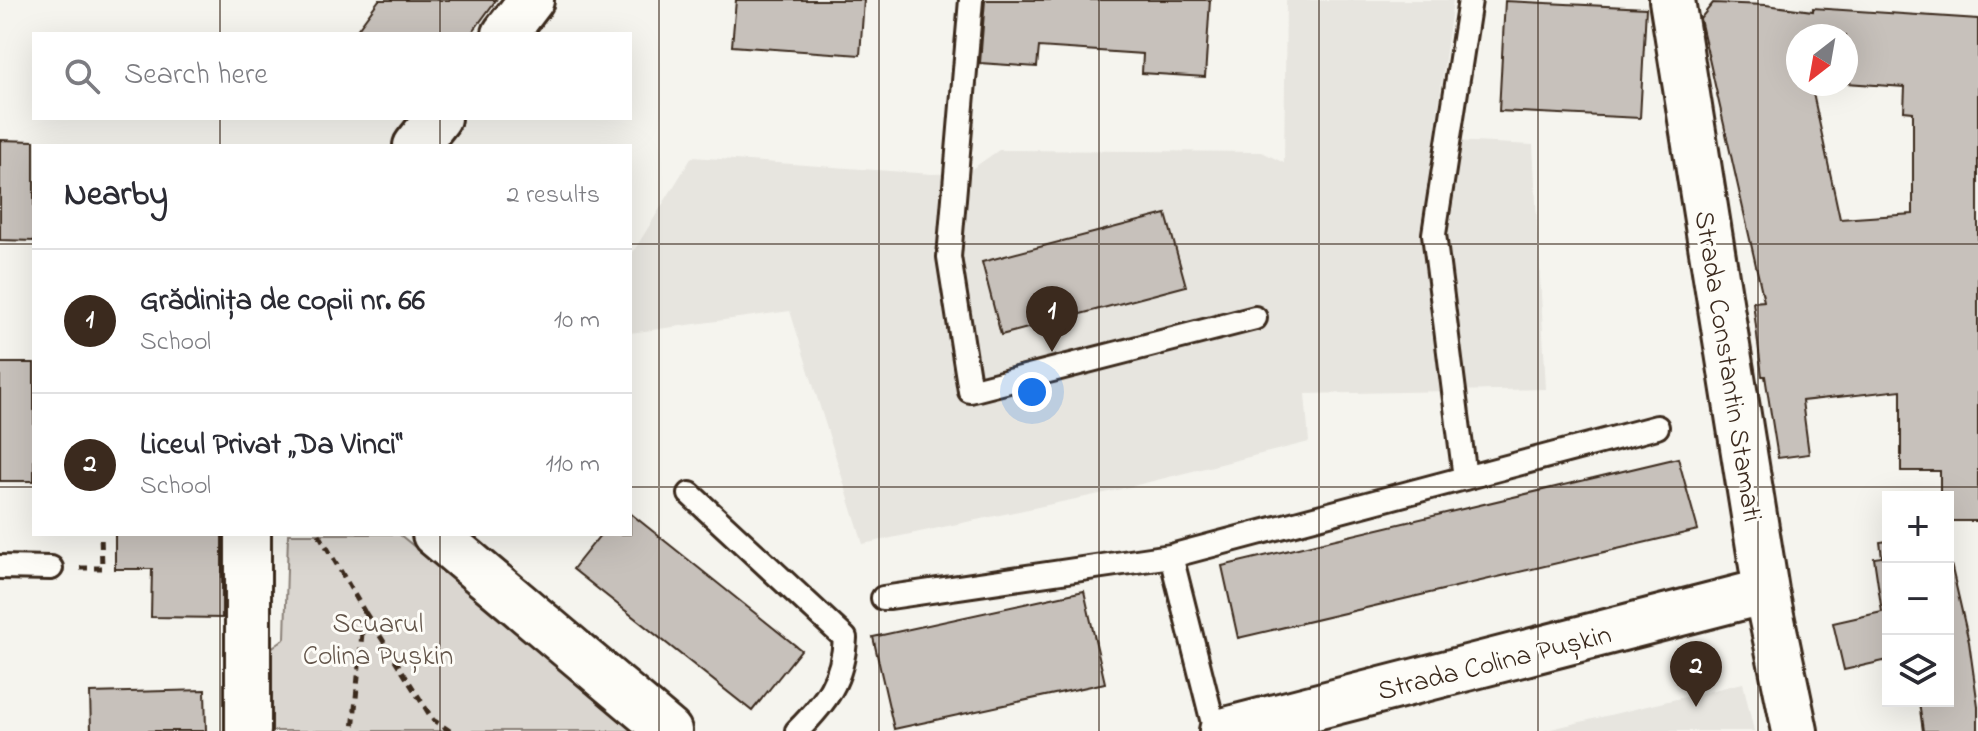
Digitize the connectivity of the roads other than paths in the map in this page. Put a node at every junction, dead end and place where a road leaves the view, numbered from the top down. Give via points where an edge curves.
1 (531, 0) edge
2 (971, 0) edge
3 (1470, 0) edge
4 (1672, 0) edge
5 (507, 32) edge
6 (436, 120) edge
7 (418, 144) edge
8 (1255, 318) dead end
9 (1657, 427) dead end
10 (1465, 478) junction
11 (690, 494) dead end
12 (248, 536) edge
13 (437, 536) edge
14 (1171, 556) junction
15 (0, 567) edge
16 (51, 568) dead end
17 (1766, 591) junction
18 (883, 598) dead end
19 (248, 731) edge
20 (669, 731) edge
21 (797, 731) edge
22 (1215, 731) edge
23 (1222, 731) edge
24 (1795, 731) edge

1 - 5 street
2 - 8 lane via 949,257 970,391
3 - 10 lane via 1434,234
4 - 17 street, Strada Constantin Stamati
6 - 7 street
9 - 10 lane
10 - 14 lane
11 - 21 lane via 845,638 844,662 833,689
12 - 19 street
13 - 20 street
14 - 18 lane
14 - 22 lane
15 - 16 lane
17 - 23 street, Strada Colina Pușkin
17 - 24 street, Strada Constantin Stamati

